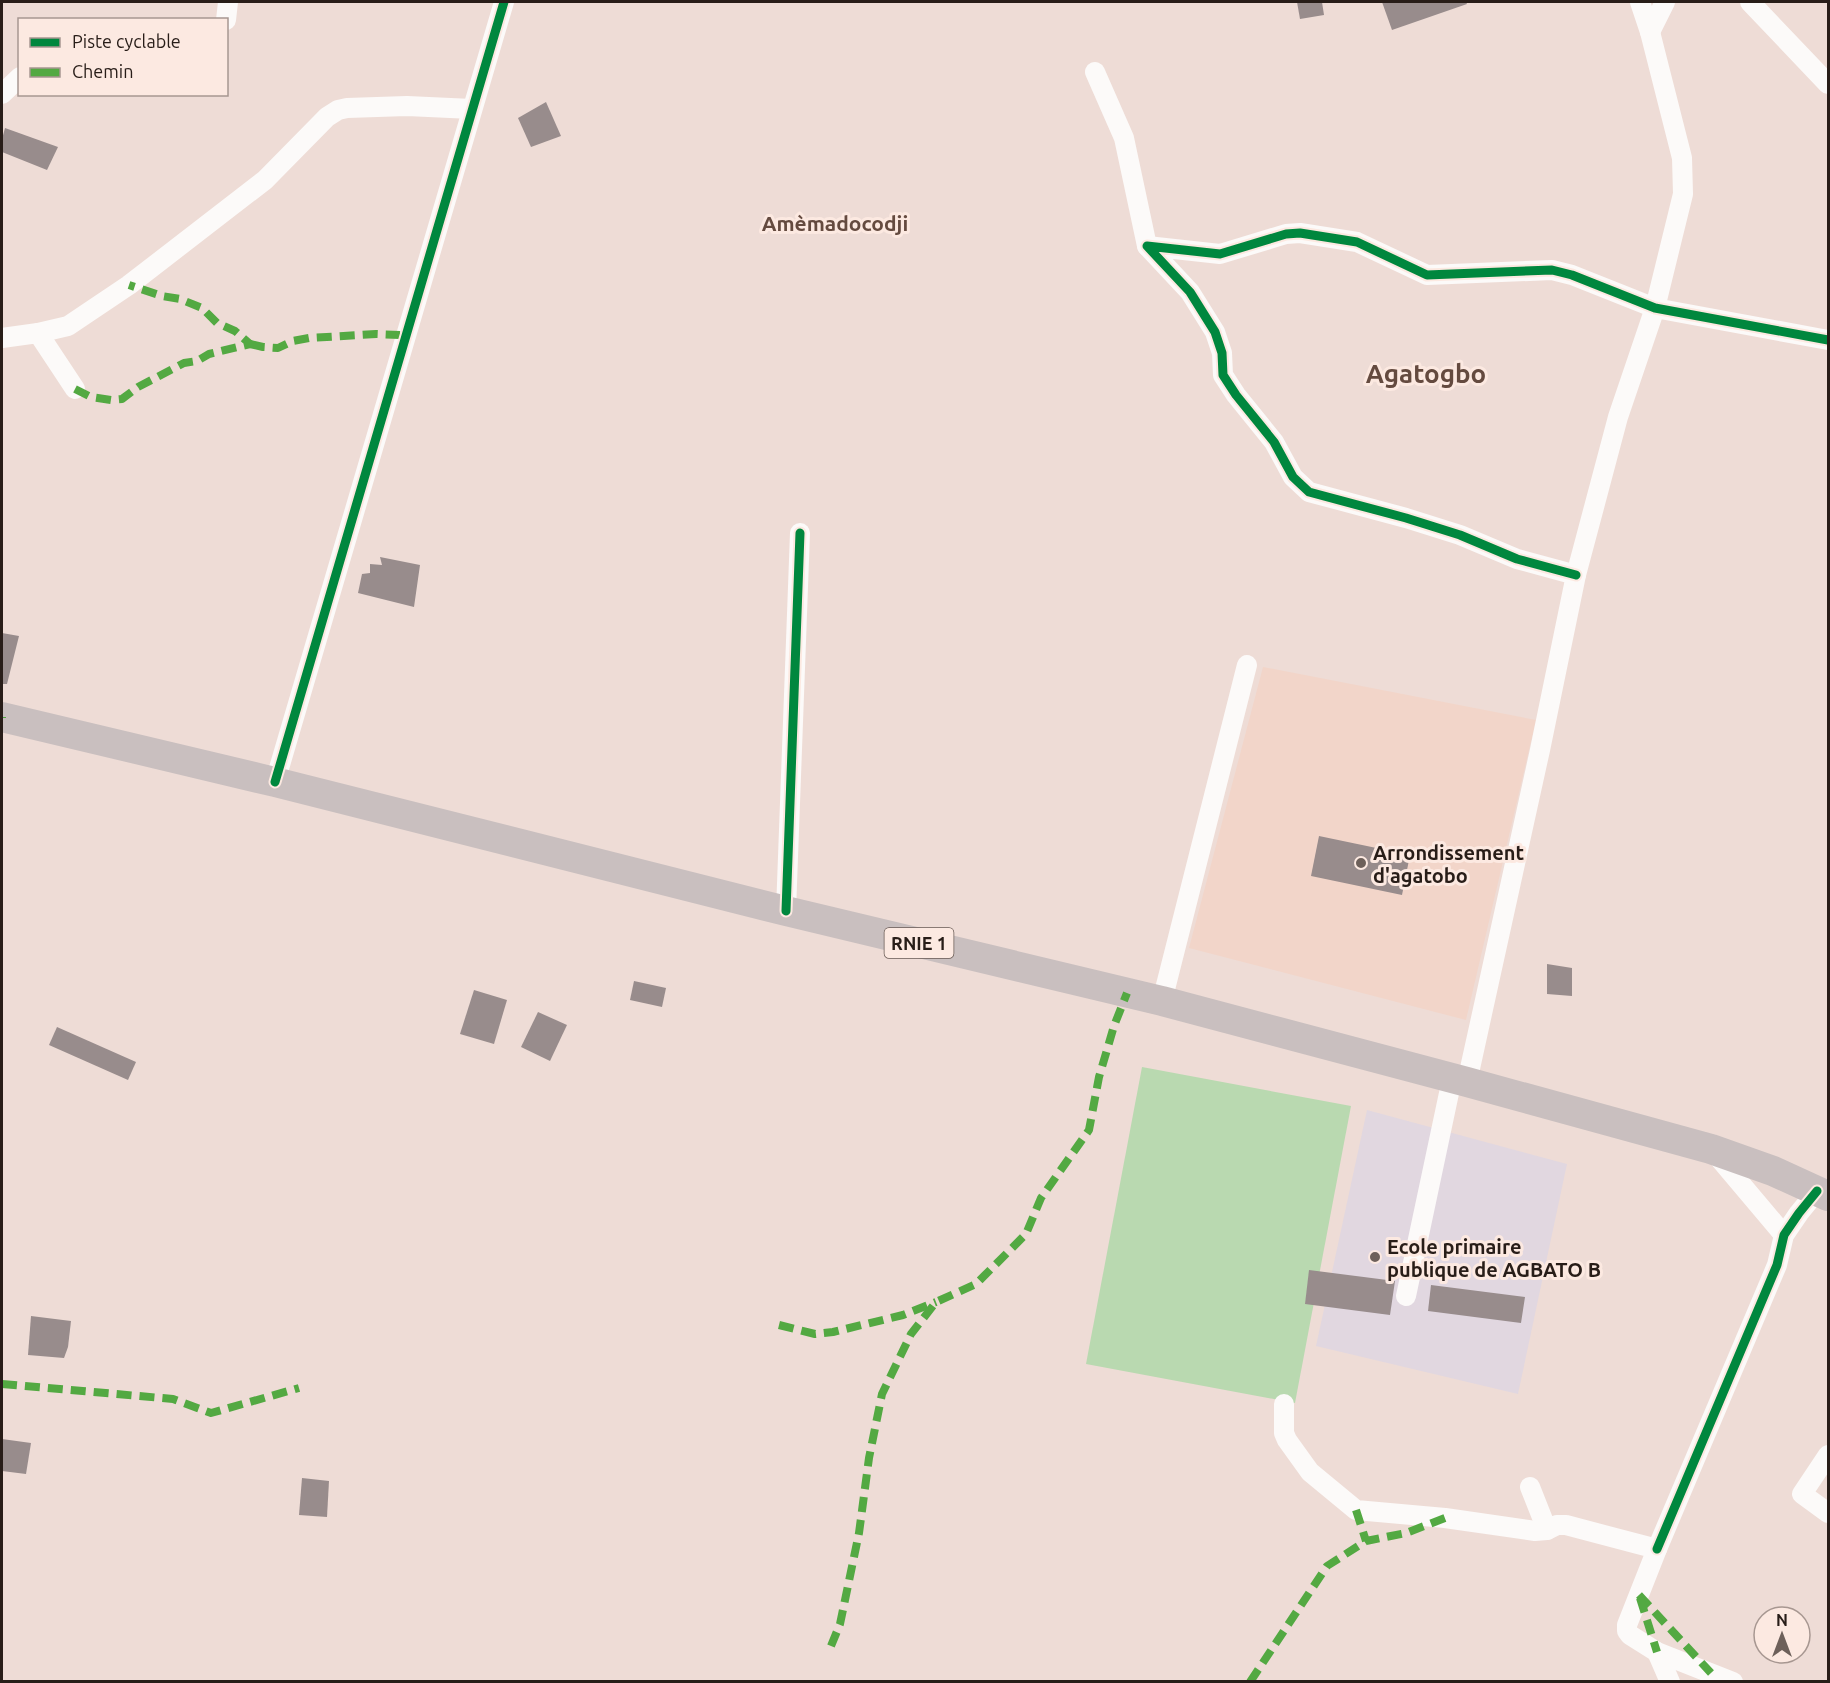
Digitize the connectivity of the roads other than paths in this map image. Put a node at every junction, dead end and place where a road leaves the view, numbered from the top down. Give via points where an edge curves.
1 (228, 2) edge
2 (504, 2) edge
3 (1640, 2) edge
4 (1665, 2) edge
5 (1750, 2) edge
6 (226, 18) edge
7 (1650, 32) junction
8 (1095, 72) dead end
9 (18, 79) edge
10 (1828, 84) edge
11 (2, 94) edge
12 (472, 109) junction
13 (1147, 246) junction
14 (1655, 308) junction
15 (38, 333) junction
16 (2, 338) edge
17 (1828, 340) edge
18 (75, 389) dead end
19 (800, 533) dead end
20 (1576, 575) junction
21 (1247, 665) dead end
22 (2, 717) edge
23 (275, 782) junction
24 (786, 911) junction
25 (1162, 1001) junction
26 (1459, 1080) junction
27 (1711, 1149) junction
28 (1823, 1194) edge
29 (1784, 1235) junction
30 (1406, 1296) dead end
31 (1284, 1404) dead end
32 (1828, 1455) edge
33 (1530, 1488) dead end
34 (1828, 1514) edge
35 (1547, 1530) junction
36 (1657, 1549) junction
37 (1657, 1652) junction
38 (1670, 1682) edge
39 (1732, 1682) edge

1 - 6 street
2 - 12 street
3 - 7 street
4 - 7 street
5 - 10 street
7 - 14 street via 1683,170 1683,194
8 - 13 street via 1124,138
9 - 11 street
12 - 15 street via 407,106 338,110 265,180 129,285 68,326
12 - 23 street
13 - 14 street via 1220,254 1300,233 1357,242 1427,275 1552,270
13 - 20 street via 1190,292 1215,332 1222,353 1223,375 1274,442 1293,477 1309,492 1406,518 1517,559
14 - 17 street
14 - 20 street via 1618,417
15 - 16 street
15 - 18 street
19 - 24 street
20 - 26 street via 1540,750
21 - 25 street
22 - 23 highway, RNIE 1
23 - 24 highway, RNIE 1
24 - 25 highway, RNIE 1
25 - 26 highway, RNIE 1
26 - 27 highway, RNIE 1
26 - 30 street
27 - 28 highway, RNIE 1
27 - 29 street
28 - 29 street via 1798,1213
29 - 36 street via 1777,1265
31 - 35 street via 1287,1440 1310,1472 1356,1510
32 - 34 street via 1802,1494
33 - 35 street
35 - 36 street via 1566,1525
36 - 37 street via 1627,1631
37 - 38 street
37 - 39 street

